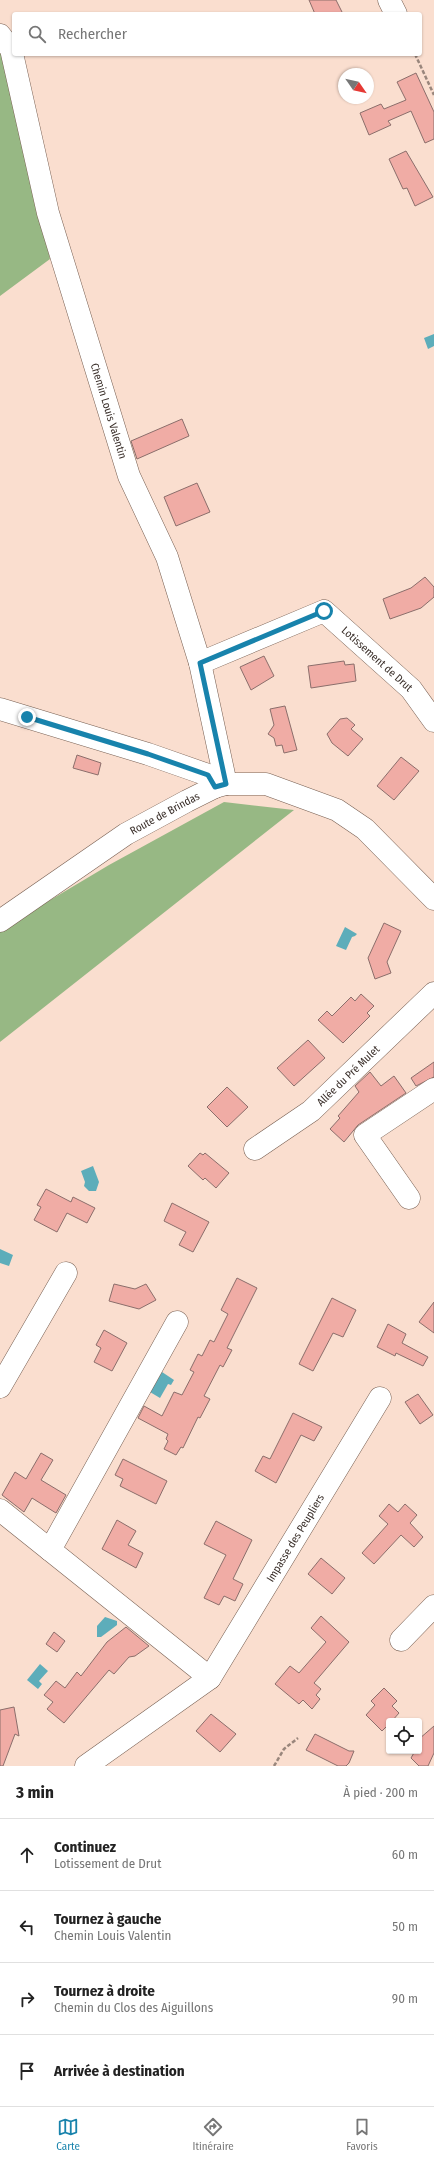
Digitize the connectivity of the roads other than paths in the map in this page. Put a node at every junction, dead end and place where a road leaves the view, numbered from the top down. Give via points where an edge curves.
1 (390, 0) edge
2 (395, 12) edge
3 (0, 35) edge
4 (12, 54) edge
5 (12, 56) edge
6 (200, 663) junction
7 (0, 709) edge
8 (434, 721) edge
9 (221, 786) junction
10 (434, 899) edge
11 (0, 921) edge
12 (434, 993) edge
13 (434, 1089) edge
14 (255, 1149) dead end
15 (409, 1198) dead end
16 (66, 1273) dead end
17 (177, 1322) dead end
18 (0, 1387) edge
19 (380, 1398) dead end
20 (0, 1510) edge
21 (50, 1550) junction
22 (434, 1606) edge
23 (401, 1640) dead end
24 (210, 1678) junction
25 (86, 1766) edge

1 - 2 street
3 - 4 street, Chemin Louis Valentin
5 - 6 street, Chemin Louis Valentin via 48,213 129,476 167,557
6 - 8 street, Lotissement de Drut via 324,611 411,689
6 - 9 street, Chemin Louis Valentin
7 - 9 street via 148,754 208,775
9 - 10 street, Route de Brindas via 266,784 337,810 365,829
9 - 11 street, Route de Brindas via 126,834
12 - 14 street, Allée du Pré Mulet via 311,1112
13 - 15 street via 365,1135
16 - 18 street
17 - 21 street
19 - 24 street, Impasse des Peupliers
20 - 21 street
21 - 24 street
22 - 23 street
24 - 25 street, Impasse des Peupliers

